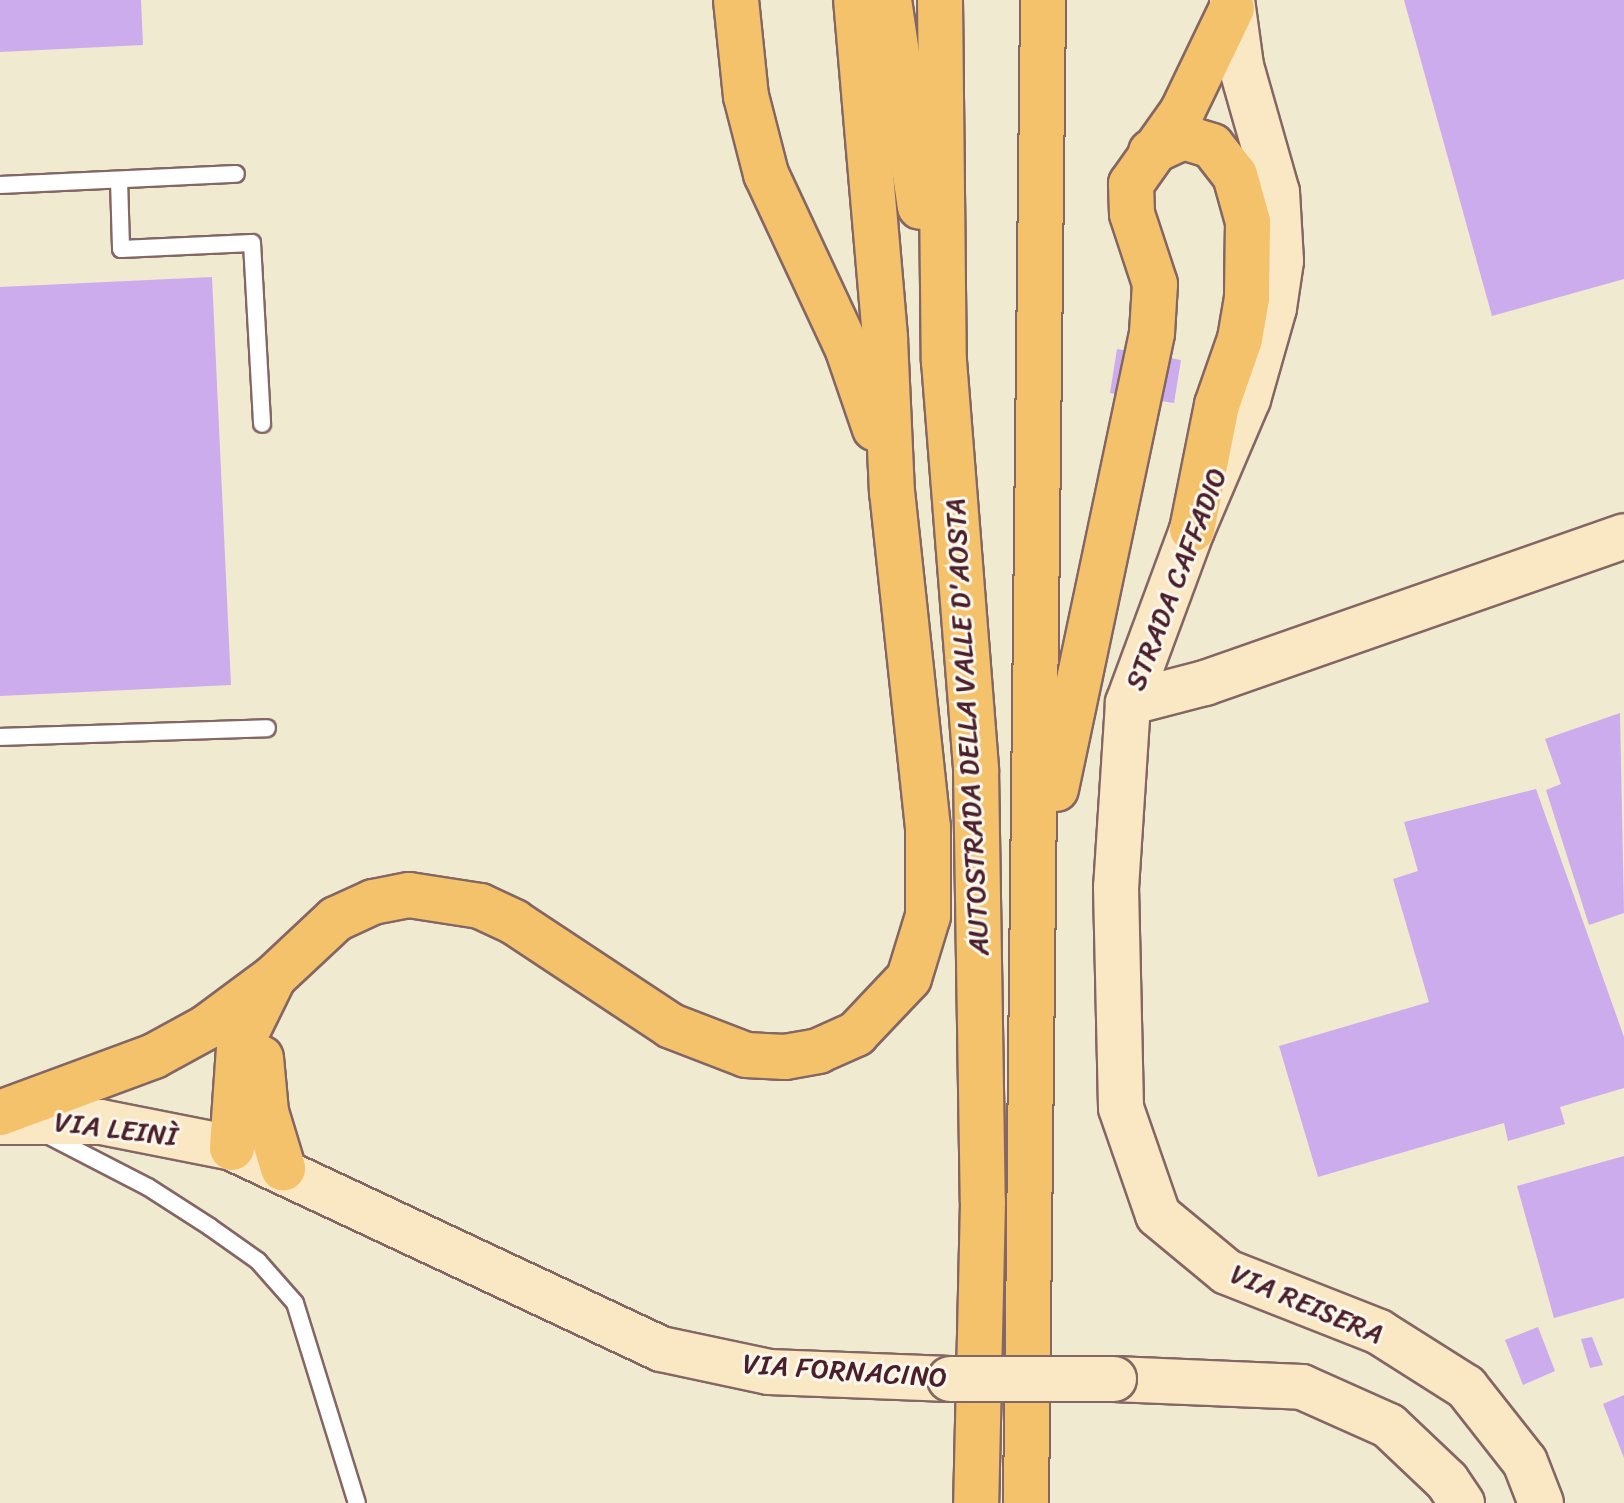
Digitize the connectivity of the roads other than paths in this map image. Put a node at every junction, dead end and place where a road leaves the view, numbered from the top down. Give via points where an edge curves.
1 (736, 0) edge
2 (856, 0) edge
3 (889, 0) edge
4 (940, 0) edge
5 (1043, 0) edge
6 (1232, 4) edge
7 (1151, 152) junction
8 (236, 174) dead end
9 (119, 180) junction
10 (0, 185) edge
11 (944, 361) junction
12 (262, 424) dead end
13 (892, 493) junction
14 (1192, 530) junction
15 (1624, 536) edge
16 (1128, 703) junction
17 (267, 728) dead end
18 (0, 737) edge
19 (1037, 881) junction
20 (274, 977) junction
21 (252, 1030) junction
22 (5, 1118) edge
23 (232, 1148) junction
24 (283, 1168) junction
25 (1158, 1215) joint
26 (357, 1503) edge
27 (976, 1503) edge
28 (1026, 1503) edge
29 (1462, 1503) edge
30 (1541, 1503) edge

1 - 13 highway via 746,96 766,174 848,350
2 - 13 highway via 885,337
3 - 11 highway
4 - 11 highway, AUTOSTRADA DELLA VALLE D'AOSTA
5 - 19 highway, AUTOSTRADA DELLA VALLE D'AOSTA
6 - 7 highway via 1182,112
6 - 14 street, STRADA CAFFADIO via 1241,66 1277,192 1281,261 1274,308 1248,399
7 - 14 highway via 1183,137 1212,146 1235,175 1248,222 1247,298 1240,339 1217,405
7 - 19 highway via 1129,197 1155,284 1152,333
8 - 9 lane
9 - 10 lane
9 - 12 lane via 121,249 252,243
11 - 27 highway, AUTOSTRADA DELLA VALLE D'AOSTA via 976,770 983,1202
13 - 20 highway via 928,828 928,916 909,978 856,1034 818,1051 785,1057 732,1051 671,1026 514,922 447,898 409,895 373,902 336,919
14 - 16 street, STRADA CAFFADIO
15 - 16 street via 1205,683
16 - 25 street, STRADA CAFFADIO via 1116,887 1121,1108
17 - 18 lane
19 - 28 highway, AUTOSTRADA DELLA VALLE D'AOSTA
20 - 21 highway
20 - 22 highway via 207,1027 154,1056
21 - 23 highway via 239,1048
21 - 24 highway via 260,1043 266,1112
22 - 23 street, VIA LEINÌ via 101,1122
22 - 26 lane via 148,1187 258,1261 295,1303
23 - 24 street, VIA FORNACINO
24 - 29 street, VIA FORNACINO, bridge via 661,1349 769,1372 1302,1387 1389,1426 1447,1481
25 - 30 street, VIA REISERA via 1227,1272 1379,1332 1466,1387 1525,1462

